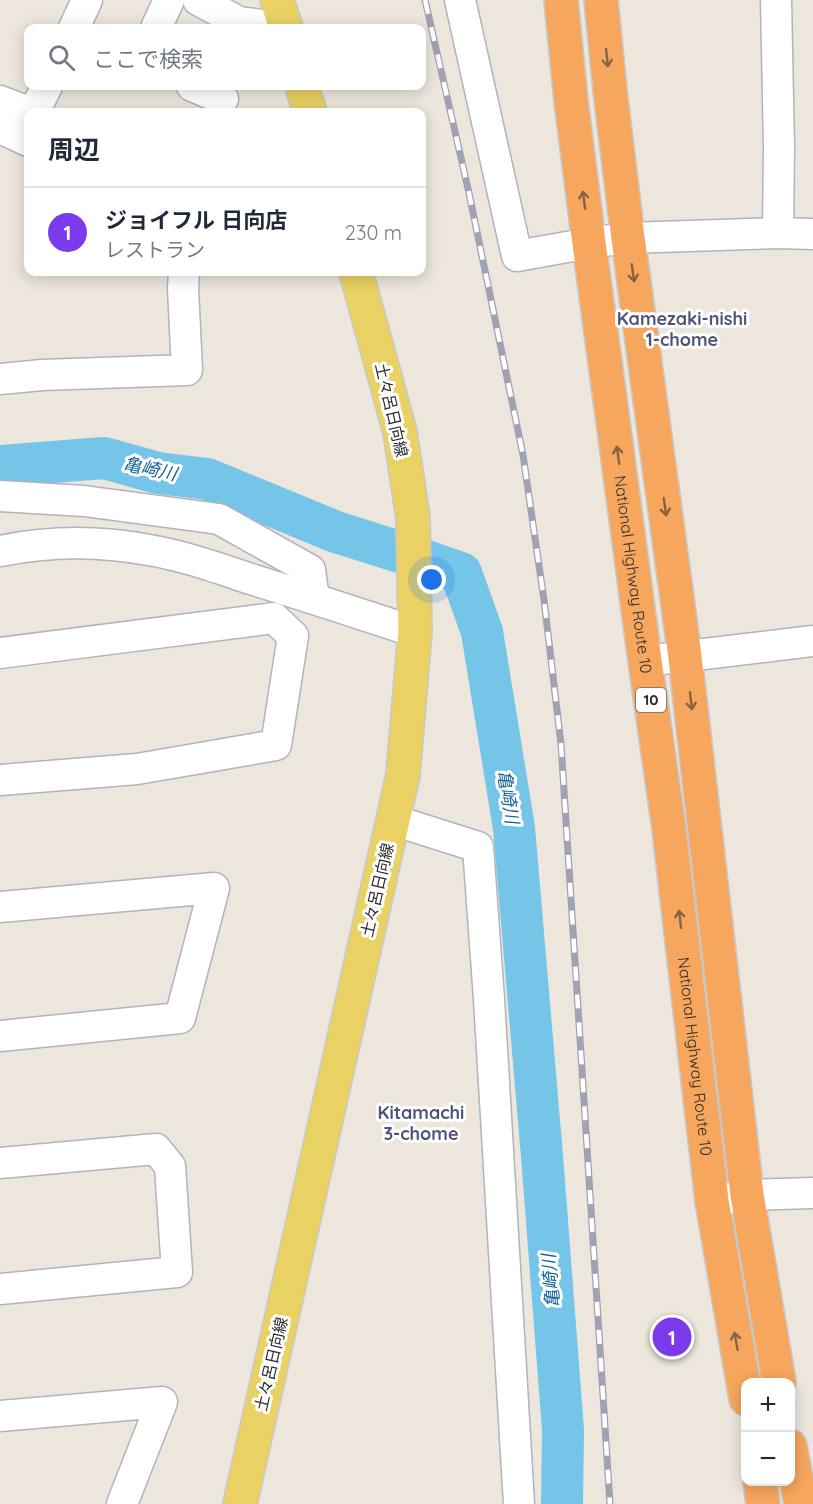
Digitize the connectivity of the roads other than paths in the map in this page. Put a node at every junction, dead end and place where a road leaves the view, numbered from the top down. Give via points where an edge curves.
1 (87, 0) edge
2 (169, 0) edge
3 (198, 0) edge
4 (460, 0) edge
5 (561, 0) edge
6 (601, 0) edge
7 (776, 0) edge
8 (283, 19) edge
9 (76, 24) edge
10 (158, 24) edge
11 (44, 90) edge
12 (202, 90) edge
13 (303, 90) edge
14 (223, 99) dead end
15 (0, 101) edge
16 (36, 108) edge
17 (309, 108) edge
18 (24, 110) edge
19 (0, 128) edge
20 (24, 139) edge
21 (778, 233) junction
22 (813, 234) edge
23 (628, 238) junction
24 (589, 243) junction
25 (184, 276) edge
26 (357, 276) edge
27 (0, 379) edge
28 (0, 496) edge
29 (0, 550) edge
30 (314, 598) junction
31 (415, 632) junction
32 (813, 640) edge
33 (0, 653) edge
34 (685, 657) junction
35 (645, 661) junction
36 (0, 780) edge
37 (393, 820) junction
38 (0, 907) edge
39 (0, 1036) edge
40 (0, 1163) edge
41 (813, 1193) edge
42 (747, 1195) junction
43 (712, 1201) junction
44 (0, 1289) edge
45 (742, 1378) edge
46 (779, 1378) edge
47 (0, 1416) edge
48 (795, 1472) edge
49 (760, 1486) edge
50 (122, 1504) edge
51 (240, 1504) edge
52 (519, 1504) edge
53 (763, 1504) edge
54 (801, 1504) edge

1 - 9 street
2 - 10 street
3 - 8 street via 239,22
4 - 24 street via 517,256
24 -> 5 highway, National Highway Route 10 / 10
6 -> 23 highway, 10
7 - 21 street
11 - 16 street
12 - 14 street
13 - 17 main road
15 - 18 street
19 - 20 street
21 - 22 street
21 - 23 street
23 - 24 street
23 -> 34 highway, 10
35 -> 24 highway, National Highway Route 10 / 10
25 - 27 street via 187,370
26 - 31 main road, 土々呂日向線 via 400,432 414,531
28 - 30 street via 84,501 219,519 310,570
29 - 30 street via 76,543 120,545 177,556
30 - 31 street
31 - 37 main road, 土々呂日向線 via 403,775
32 - 34 street
33 - 36 street via 274,618 293,636 276,745 137,769
34 - 35 street
34 -> 42 highway, 10
43 -> 35 highway, National Highway Route 10 / 10 via 669,830
37 - 51 main road, 土々呂日向線
37 - 52 street via 478,847
38 - 39 street via 214,888 180,1018
40 - 44 street via 156,1149 170,1166 177,1272
41 - 42 street
42 - 43 street
42 - 46 highway, 10
45 -> 43 highway, National Highway Route 10 / 10
47 - 50 street via 162,1401
48 - 54 highway
49 - 53 highway

